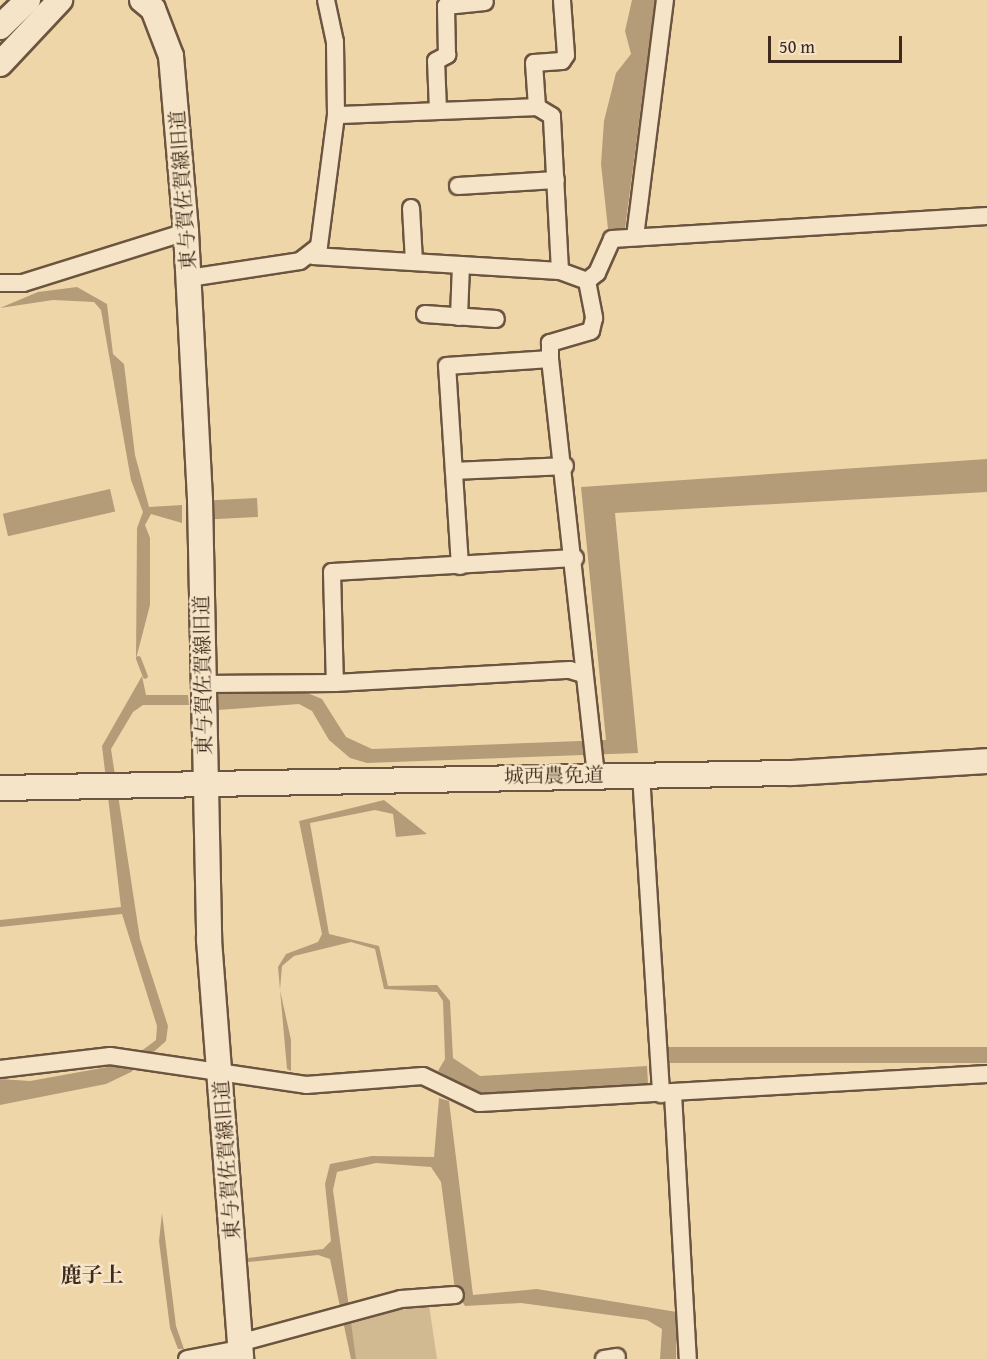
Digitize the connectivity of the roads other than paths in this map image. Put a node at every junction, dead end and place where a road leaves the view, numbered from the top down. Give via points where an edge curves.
1 (28, 0) edge
2 (60, 0) edge
3 (142, 0) edge
4 (326, 0) edge
5 (562, 0) edge
6 (664, 0) edge
7 (485, 2) dead end
8 (0, 27) edge
9 (0, 64) edge
10 (537, 107) junction
11 (438, 110) junction
12 (336, 115) junction
13 (556, 180) junction
14 (458, 186) dead end
15 (411, 208) dead end
16 (987, 216) edge
17 (186, 231) junction
18 (635, 237) junction
19 (313, 256) junction
20 (414, 262) junction
21 (461, 265) junction
22 (560, 271) junction
23 (189, 278) junction
24 (587, 281) junction
25 (0, 283) edge
26 (425, 314) dead end
27 (459, 317) junction
28 (496, 319) dead end
29 (549, 359) junction
30 (565, 466) junction
31 (455, 471) junction
32 (575, 558) junction
33 (460, 566) junction
34 (583, 674) junction
35 (335, 683) junction
36 (202, 684) junction
37 (595, 757) junction
38 (987, 761) edge
39 (641, 774) junction
40 (204, 785) junction
41 (0, 788) edge
42 (0, 1069) edge
43 (219, 1074) junction
44 (987, 1074) edge
45 (667, 1094) junction
46 (455, 1295) dead end
47 (240, 1350) edge
48 (187, 1359) edge
49 (688, 1359) edge

1 - 8 main road
2 - 9 main road
3 - 17 main road, 東与賀佐賀線旧道 via 153,9 171,56
4 - 12 street via 335,42
5 - 10 street via 566,55 562,61 534,63
6 - 18 street
7 - 11 street via 446,6 447,55 436,61
10 - 11 street
10 - 13 street via 552,116
11 - 12 street
12 - 19 street via 329,201
13 - 14 street
13 - 22 street
15 - 20 street
16 - 18 street
17 - 23 main road, 東与賀佐賀線旧道
17 - 25 street via 23,283
18 - 24 street via 612,239 597,273
19 - 20 street
19 - 23 street via 271,268
20 - 21 street
21 - 22 street
21 - 27 street
22 - 24 street
23 - 36 main road, 東与賀佐賀線旧道
24 - 29 street via 591,331 557,338 549,344
26 - 27 street
27 - 28 street
29 - 30 street
29 - 31 street via 447,366
30 - 31 street
30 - 32 street
31 - 33 street
32 - 33 street
32 - 34 street
33 - 35 street via 332,572
34 - 35 street via 570,670
34 - 37 street
35 - 36 street
36 - 40 main road, 東与賀佐賀線旧道
37 - 39 main road, 城西農免道
37 - 40 main road, 城西農免道
38 - 39 main road, 城西農免道 via 792,773
39 - 45 street
40 - 41 main road, 城西農免道
40 - 43 main road, 東与賀佐賀線旧道
42 - 43 street via 126,1056
43 - 45 street via 306,1085 423,1076 479,1103
43 - 47 main road, 東与賀佐賀線旧道
44 - 45 street
45 - 49 street
46 - 47 street via 401,1299
47 - 48 street

